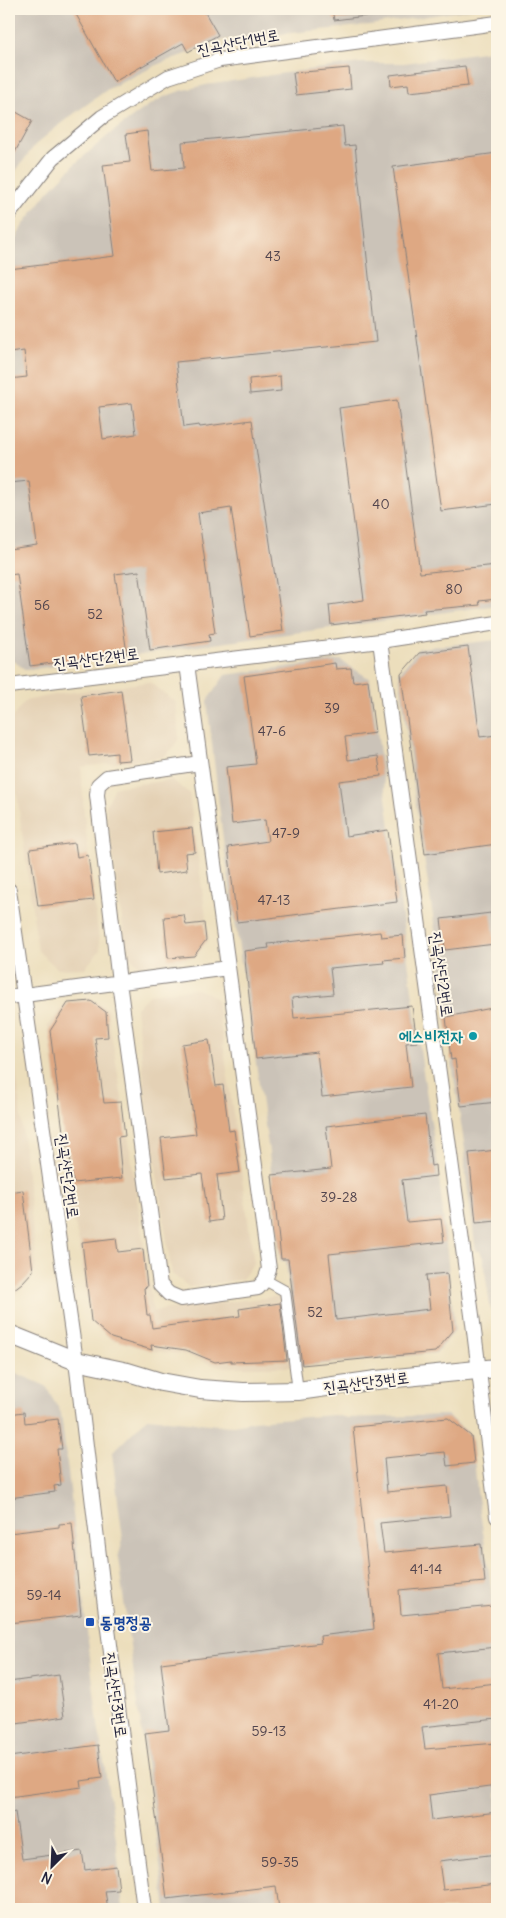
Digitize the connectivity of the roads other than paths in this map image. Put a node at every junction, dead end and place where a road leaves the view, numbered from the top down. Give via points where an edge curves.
1 (497, 23) edge
2 (9, 214) edge
3 (497, 623) edge
4 (380, 641) junction
5 (187, 664) junction
6 (9, 686) edge
7 (200, 763) junction
8 (9, 897) edge
9 (228, 968) junction
10 (119, 982) junction
11 (25, 995) junction
12 (9, 997) edge
13 (265, 1280) junction
14 (9, 1334) edge
15 (76, 1361) junction
16 (497, 1368) edge
17 (478, 1371) junction
18 (298, 1391) junction
19 (497, 1517) edge
20 (144, 1909) edge

1 - 2 street, 진곡산단1번로 via 220,60 168,77 102,117 52,158
3 - 4 street, 진곡산단2번로
4 - 5 street, 진곡산단2번로
4 - 17 street, 진곡산단2번로
5 - 6 street, 진곡산단2번로
5 - 7 street
7 - 9 street
7 - 10 street via 107,777 98,785
8 - 11 street, 진곡산단2번로
9 - 10 street
9 - 13 street via 269,1269
10 - 11 street
10 - 13 street via 160,1285 168,1294 181,1299 258,1288
11 - 12 street
11 - 15 street, 진곡산단2번로
13 - 18 street via 285,1291
14 - 15 street, 진곡산단3번로
15 - 18 street, 진곡산단3번로 via 200,1389
15 - 20 street, 진곡산단3번로
16 - 17 street, 진곡산단3번로
17 - 18 street, 진곡산단3번로
17 - 19 street

